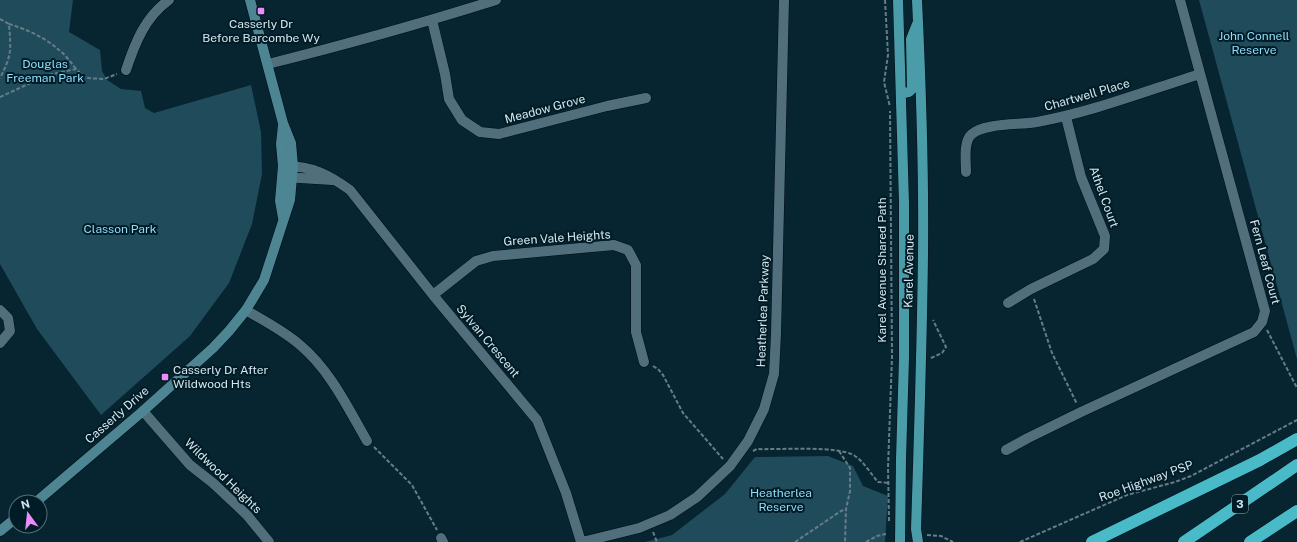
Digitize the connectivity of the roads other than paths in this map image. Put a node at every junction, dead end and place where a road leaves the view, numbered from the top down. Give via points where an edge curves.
1 (169, 0) edge
2 (250, 0) edge
3 (496, 0) edge
4 (784, 0) edge
5 (898, 0) edge
6 (917, 0) edge
7 (1180, 0) edge
8 (432, 20) junction
9 (918, 20) junction
10 (268, 64) junction
11 (126, 70) road end
12 (1200, 74) junction
13 (901, 91) junction
14 (646, 98) dead end
15 (1066, 117) junction
16 (288, 166) junction
17 (966, 172) dead end
18 (287, 178) junction
19 (336, 180) junction
20 (432, 295) junction
21 (1008, 303) dead end
22 (0, 310) edge
23 (246, 310) junction
24 (0, 343) edge
25 (644, 362) road end
26 (143, 411) junction
27 (1297, 439) edge
28 (367, 441) road end
29 (1006, 450) dead end
30 (1297, 465) edge
31 (45, 494) edge
32 (1297, 511) edge
33 (8, 524) edge
34 (0, 531) edge
35 (921, 538) edge
36 (269, 542) edge
37 (581, 542) edge
38 (900, 542) edge
39 (1092, 542) edge
40 (1184, 542) edge
41 (1250, 542) edge

1 - 11 street via 158,9 142,30
2 - 10 street, Casserly Drive
3 - 8 street
4 - 37 street, Heatherlea Parkway via 776,334 774,374 764,409 748,441 730,466 697,497 670,515 639,528
5 - 13 main road, Karel Avenue
6 - 9 main road, Karel Avenue
7 - 12 street, Fern Leaf Court
8 - 10 street
8 - 14 street, Meadow Grove via 449,99 462,120 480,132 499,134
9 - 13 main road via 911,39 912,89 905,93
9 - 35 main road, Karel Avenue via 923,253 916,529
10 - 16 street, Casserly Drive via 284,123 281,144
12 - 15 street, Chartwell Place
12 - 29 street, Fern Leaf Court via 1265,311 1262,322 1254,332 1074,415
13 - 38 main road, Karel Avenue via 904,358
15 - 17 street, Chartwell Place via 983,128 971,134 965,147
15 - 21 street, Athel Court via 1081,177 1105,236 1104,249 1093,259
16 - 18 street, Casserly Drive
16 - 19 street, Sylvan Crescent via 319,171
18 - 19 street
18 - 23 street, Casserly Drive via 280,201 283,222 264,280
19 - 20 street, Sylvan Crescent via 350,190
20 - 25 street, Green Vale Heights via 476,261 493,256 614,245 628,250 636,265 636,332
20 - 37 street, Sylvan Crescent via 536,420 566,493
22 - 24 street via 8,318 10,331
23 - 26 street, Casserly Drive via 213,348
23 - 28 street via 286,335 309,354 329,378
26 - 31 street, Casserly Drive
26 - 36 street, Wildwood Heights via 190,465 214,483 247,515
27 - 39 highway via 1260,460
30 - 40 highway, 3
32 - 41 highway
33 - 34 street

